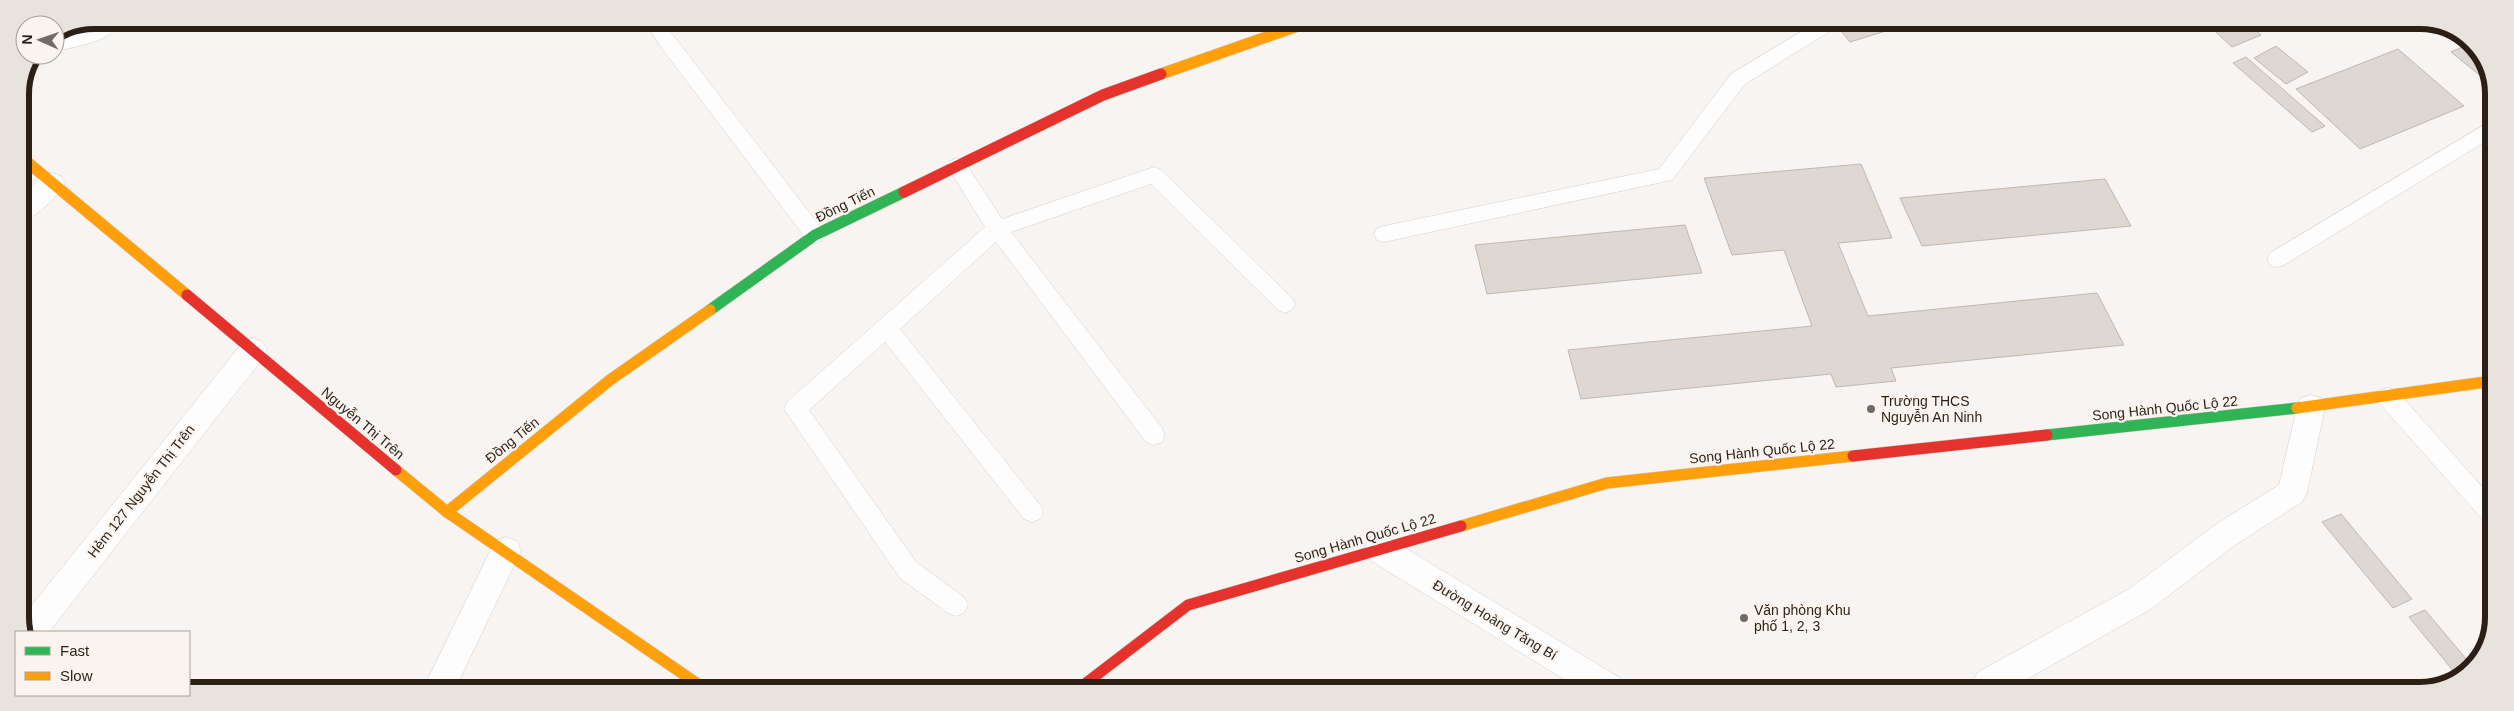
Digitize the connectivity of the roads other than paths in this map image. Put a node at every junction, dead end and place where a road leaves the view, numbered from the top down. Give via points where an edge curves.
1 (658, 29) edge
2 (1289, 29) edge
3 (1820, 29) edge
4 (81, 32) edge
5 (65, 38) edge
6 (2485, 132) edge
7 (29, 164) edge
8 (958, 166) junction
9 (52, 183) junction
10 (29, 204) edge
11 (997, 229) junction
12 (1384, 234) dead end
13 (815, 235) junction
14 (2277, 260) dead end
15 (1285, 304) dead end
16 (886, 327) junction
17 (253, 350) junction
18 (2485, 382) edge
19 (2388, 397) junction
20 (2311, 407) junction
21 (1154, 435) dead end
22 (2485, 506) edge
23 (447, 512) junction
24 (1032, 512) dead end
25 (1379, 549) junction
26 (506, 552) junction
27 (956, 605) dead end
28 (31, 631) edge
29 (442, 682) edge
30 (695, 682) edge
31 (1087, 682) edge
32 (1598, 682) edge
33 (1991, 682) edge

1 - 13 lane
2 - 8 street, Đồng Tiến via 1103,95
3 - 12 lane via 1738,79 1665,174
4 - 5 street
6 - 14 lane
7 - 9 street, Nguyễn Thị Trên
8 - 11 lane
8 - 13 street, Đồng Tiến
9 - 10 street
9 - 17 street, Nguyễn Thị Trên
11 - 15 lane via 1154,175
11 - 16 lane
11 - 21 lane
13 - 23 street, Đồng Tiến via 610,380
16 - 24 lane
16 - 27 lane via 795,410 908,570
17 - 23 street, Nguyễn Thị Trên
17 - 28 street, Hẻm 127 Nguyễn Thị Trên
18 - 19 street, Song Hành Quốc Lộ 22
19 - 20 street, Song Hành Quốc Lộ 22
19 - 22 lane
20 - 25 street, Song Hành Quốc Lộ 22 via 1607,483
20 - 33 street via 2292,493 2225,534 2140,599
23 - 26 street, Nguyễn Thị Trên
25 - 31 street, Song Hành Quốc Lộ 22 via 1188,605
25 - 32 street, Đường Hoàng Tăng Bí
26 - 29 street
26 - 30 street, Nguyễn Thị Trên

